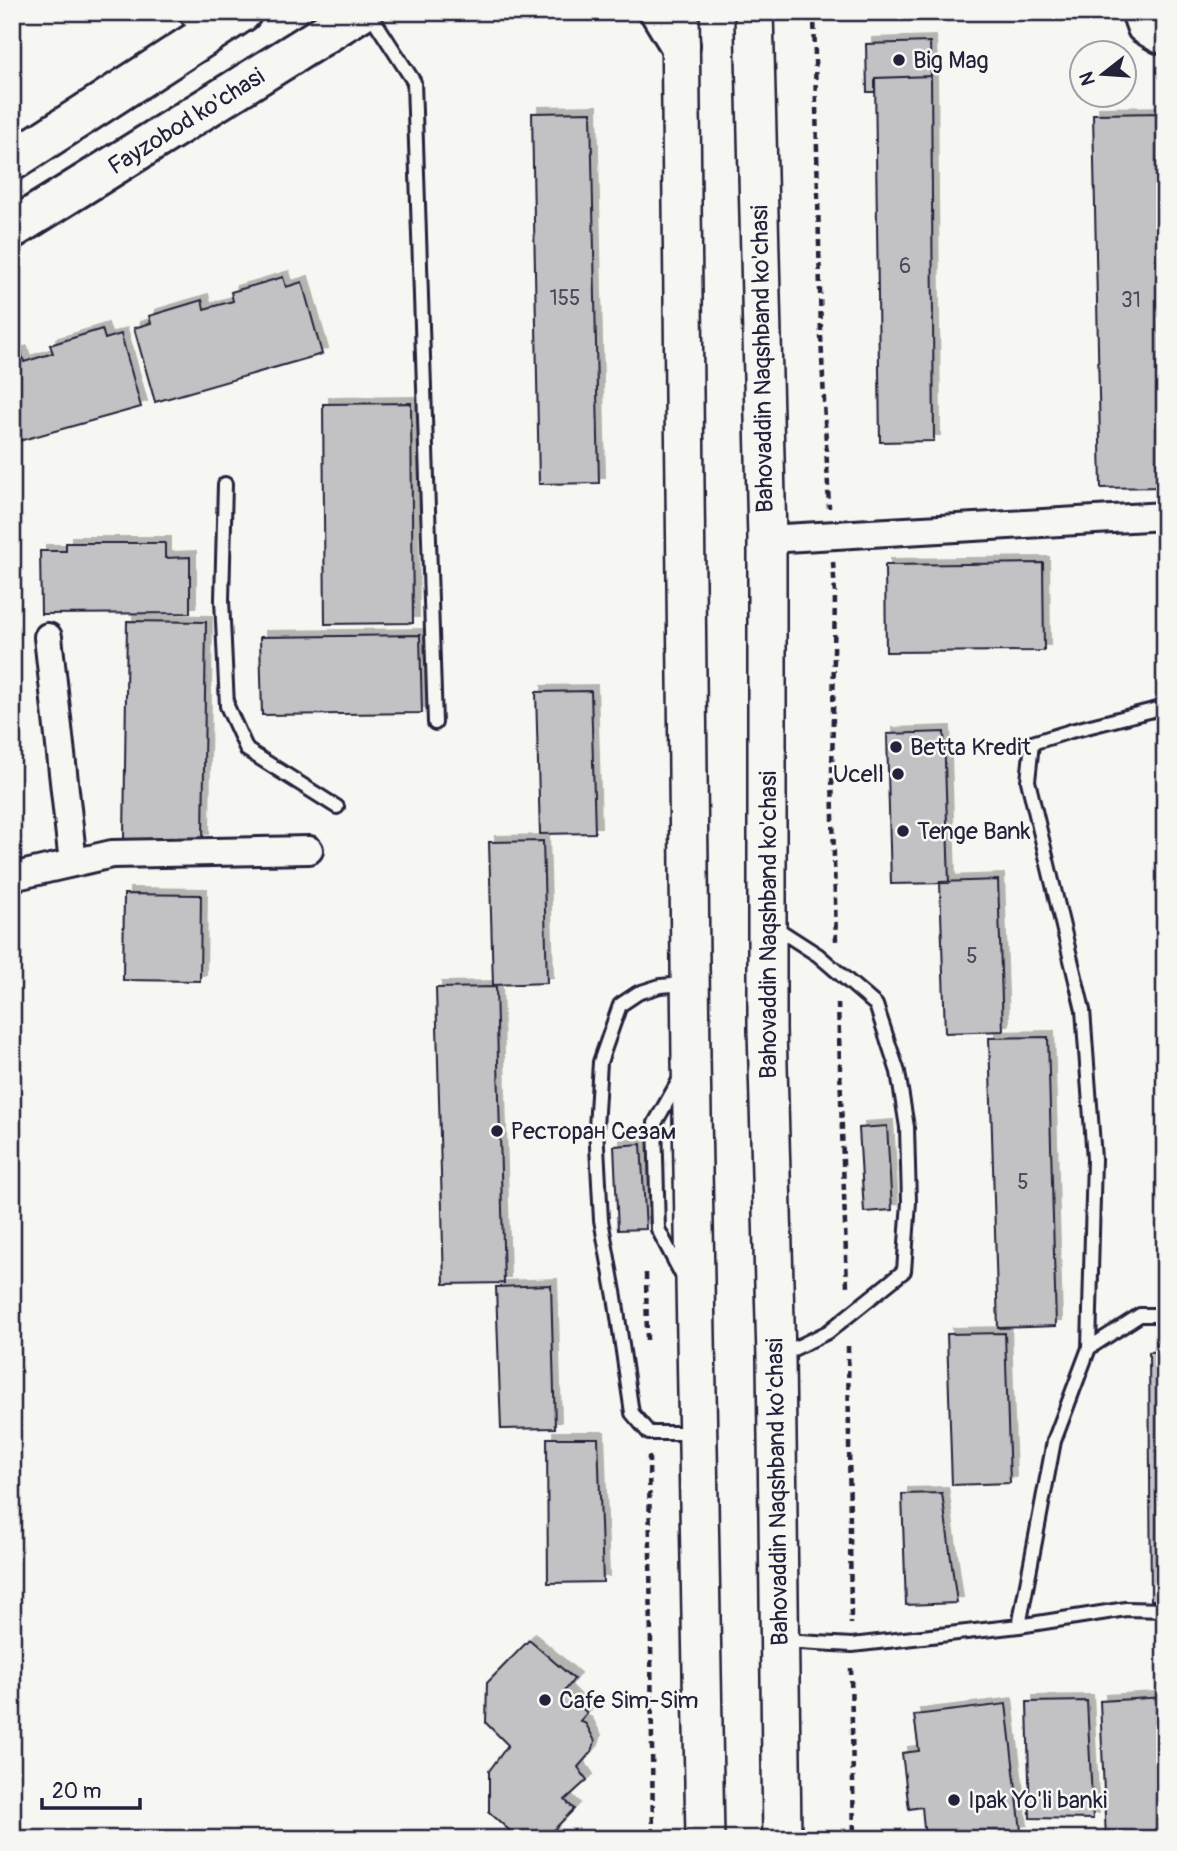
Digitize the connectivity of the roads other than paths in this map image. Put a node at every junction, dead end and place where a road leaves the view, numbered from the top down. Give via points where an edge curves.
1 (360, 12) edge
2 (369, 12) edge
3 (660, 12) edge
4 (754, 12) edge
5 (1135, 12) edge
6 (215, 19) edge
7 (680, 28) edge
8 (1165, 39) edge
9 (12, 161) edge
10 (12, 229) edge
11 (225, 484) dead end
12 (1165, 516) edge
13 (767, 540) junction
14 (48, 637) dead end
15 (1165, 707) edge
16 (435, 723) dead end
17 (337, 807) dead end
18 (309, 850) dead end
19 (73, 863) junction
20 (12, 877) edge
21 (767, 922) junction
22 (690, 984) junction
23 (1165, 1315) edge
24 (1089, 1348) junction
25 (776, 1357) junction
26 (697, 1433) junction
27 (1165, 1610) edge
28 (1019, 1626) junction
29 (779, 1641) junction
30 (705, 1839) edge
31 (782, 1839) edge

1 - 10 main road, Fayzobod ko'chasi
2 - 16 lane via 414,82
3 - 7 main road
4 - 13 main road, Bahovaddin Naqshband ko'chasi
5 - 8 street via 1141,29
6 - 9 main road
7 - 22 main road
11 - 17 lane via 222,600 227,706 247,750
12 - 13 street
13 - 21 main road, Bahovaddin Naqshband ko'chasi
14 - 19 street
15 - 24 lane via 1032,743 1028,781 1083,1010 1094,1159
18 - 19 street via 112,854
19 - 20 street
21 - 25 main road, Bahovaddin Naqshband ko'chasi
21 - 25 lane via 818,955 876,1005 898,1072 907,1127 909,1202 904,1271 828,1332
22 - 26 main road
22 - 26 lane via 660,986 620,1005 600,1062 596,1128 601,1220 632,1413 649,1433
23 - 24 lane via 1140,1315
24 - 28 lane via 1054,1441
25 - 29 main road, Bahovaddin Naqshband ko'chasi
26 - 30 main road
27 - 28 lane via 1126,1609
28 - 29 lane via 852,1645
29 - 31 main road, Bahovaddin Naqshband ko'chasi

